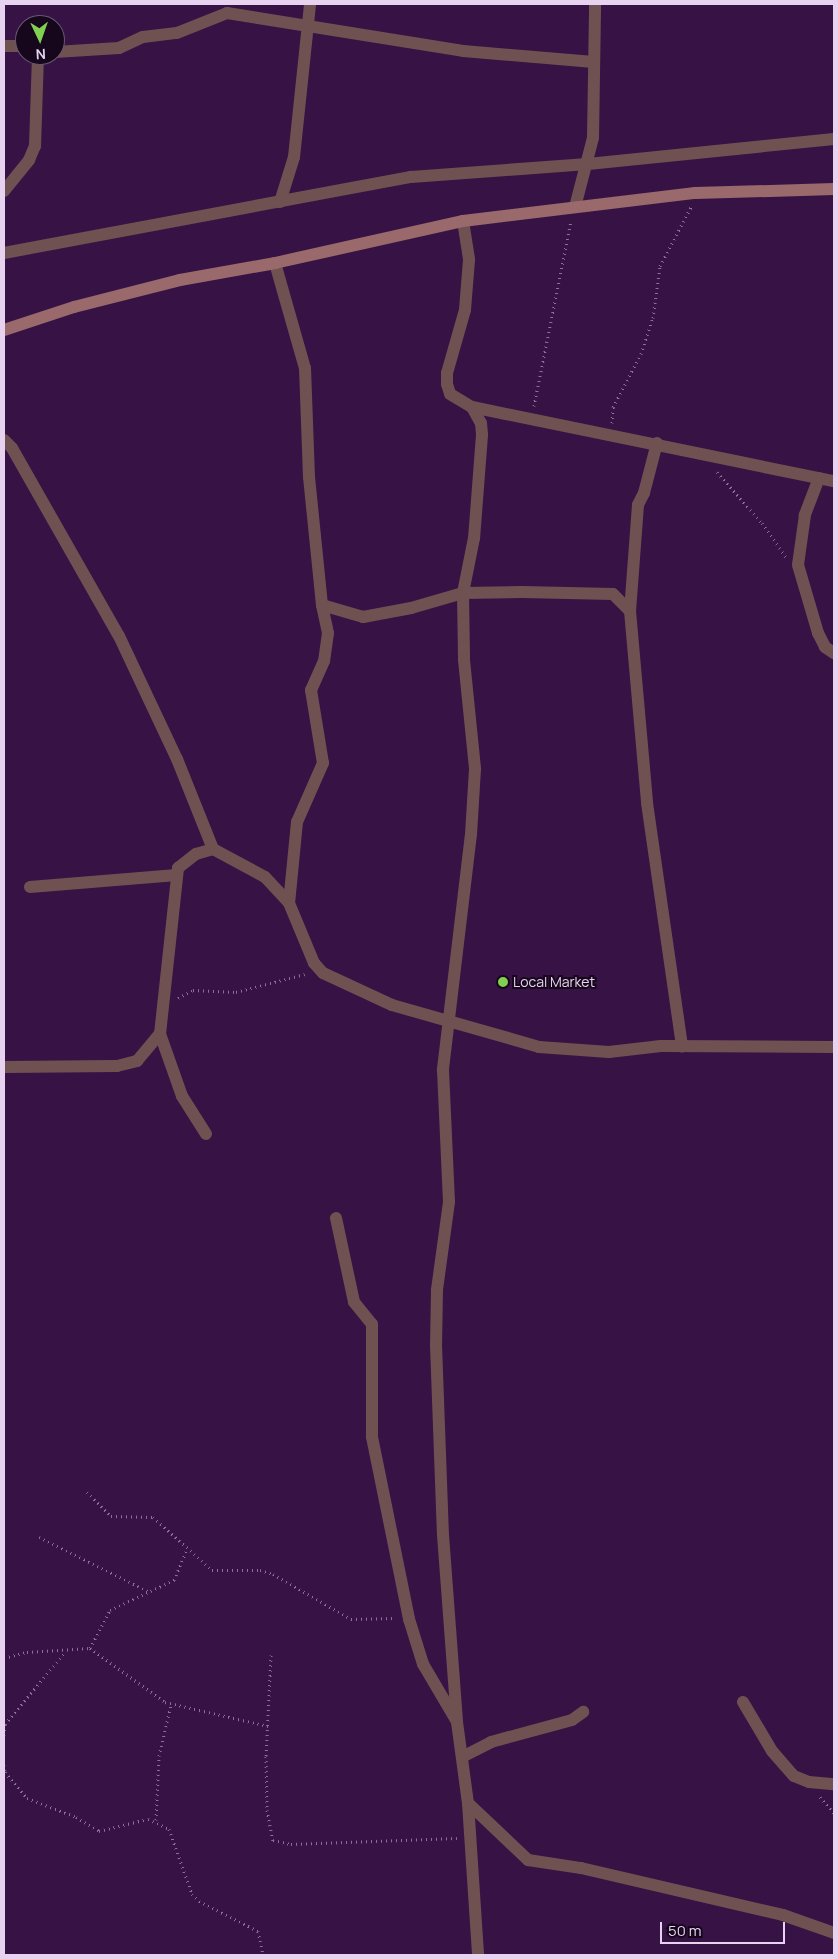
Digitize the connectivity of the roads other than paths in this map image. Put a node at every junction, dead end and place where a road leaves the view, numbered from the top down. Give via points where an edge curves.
1 (310, 4) edge
2 (595, 4) edge
3 (309, 28) junction
4 (65, 51) edge
5 (594, 62) junction
6 (38, 65) edge
7 (834, 139) edge
8 (588, 164) junction
9 (834, 189) edge
10 (4, 191) edge
11 (280, 202) junction
12 (575, 207) junction
13 (463, 221) junction
14 (4, 253) edge
15 (275, 263) junction
16 (4, 330) edge
17 (472, 407) junction
18 (4, 440) edge
19 (657, 443) junction
20 (819, 478) junction
21 (834, 481) edge
22 (463, 593) junction
23 (322, 606) junction
24 (630, 612) junction
25 (834, 653) edge
26 (213, 849) junction
27 (177, 875) junction
28 (30, 887) dead end
29 (289, 903) junction
30 (448, 1020) junction
31 (160, 1034) junction
32 (682, 1046) junction
33 (834, 1047) edge
34 (4, 1067) edge
35 (206, 1134) dead end
36 (336, 1218) dead end
37 (743, 1702) dead end
38 (583, 1712) dead end
39 (457, 1722) junction
40 (464, 1756) junction
41 (834, 1784) edge
42 (468, 1803) junction
43 (834, 1933) edge
44 (478, 1955) edge

1 - 3 street
2 - 5 street
3 - 4 street via 227,13 177,34 143,38 120,48
3 - 5 street via 463,51
3 - 11 street via 294,158
5 - 8 street via 594,131
6 - 10 street via 35,146 29,160
7 - 8 street
8 - 11 street via 412,177
8 - 12 street
9 - 12 main road via 699,194
11 - 14 street
12 - 13 main road
13 - 15 main road
13 - 17 street via 469,260 465,310 447,373 447,384 450,394
15 - 16 main road via 180,280 74,306
15 - 23 street via 305,368 309,477
17 - 19 street
17 - 22 street via 481,423 482,435 474,538
18 - 26 street via 12,448 115,627 177,759
19 - 20 street
19 - 24 street via 638,505
20 - 21 street
20 - 25 street via 805,515 798,555 818,633 825,646
22 - 23 street via 363,617
22 - 24 street via 613,594
22 - 30 street via 464,660 475,769 471,834
23 - 29 street via 328,633 324,661 312,681 310,700 322,764 297,822
24 - 32 street via 648,812
26 - 27 street via 181,863
26 - 29 street via 265,877
27 - 28 street
27 - 31 street
29 - 30 street via 307,951 321,970 392,1005
30 - 32 street via 539,1048 608,1052
30 - 39 street via 442,1070 449,1202 437,1290 436,1346 443,1536
31 - 34 street via 138,1061 117,1066
31 - 35 street via 182,1096
32 - 33 street
36 - 39 street via 354,1302 372,1324 372,1437 408,1619 423,1664
37 - 41 street via 772,1751 794,1776 809,1782
38 - 40 street via 572,1720 491,1742
39 - 40 street
40 - 42 street
42 - 43 street via 528,1860 581,1868 783,1916
42 - 44 street

